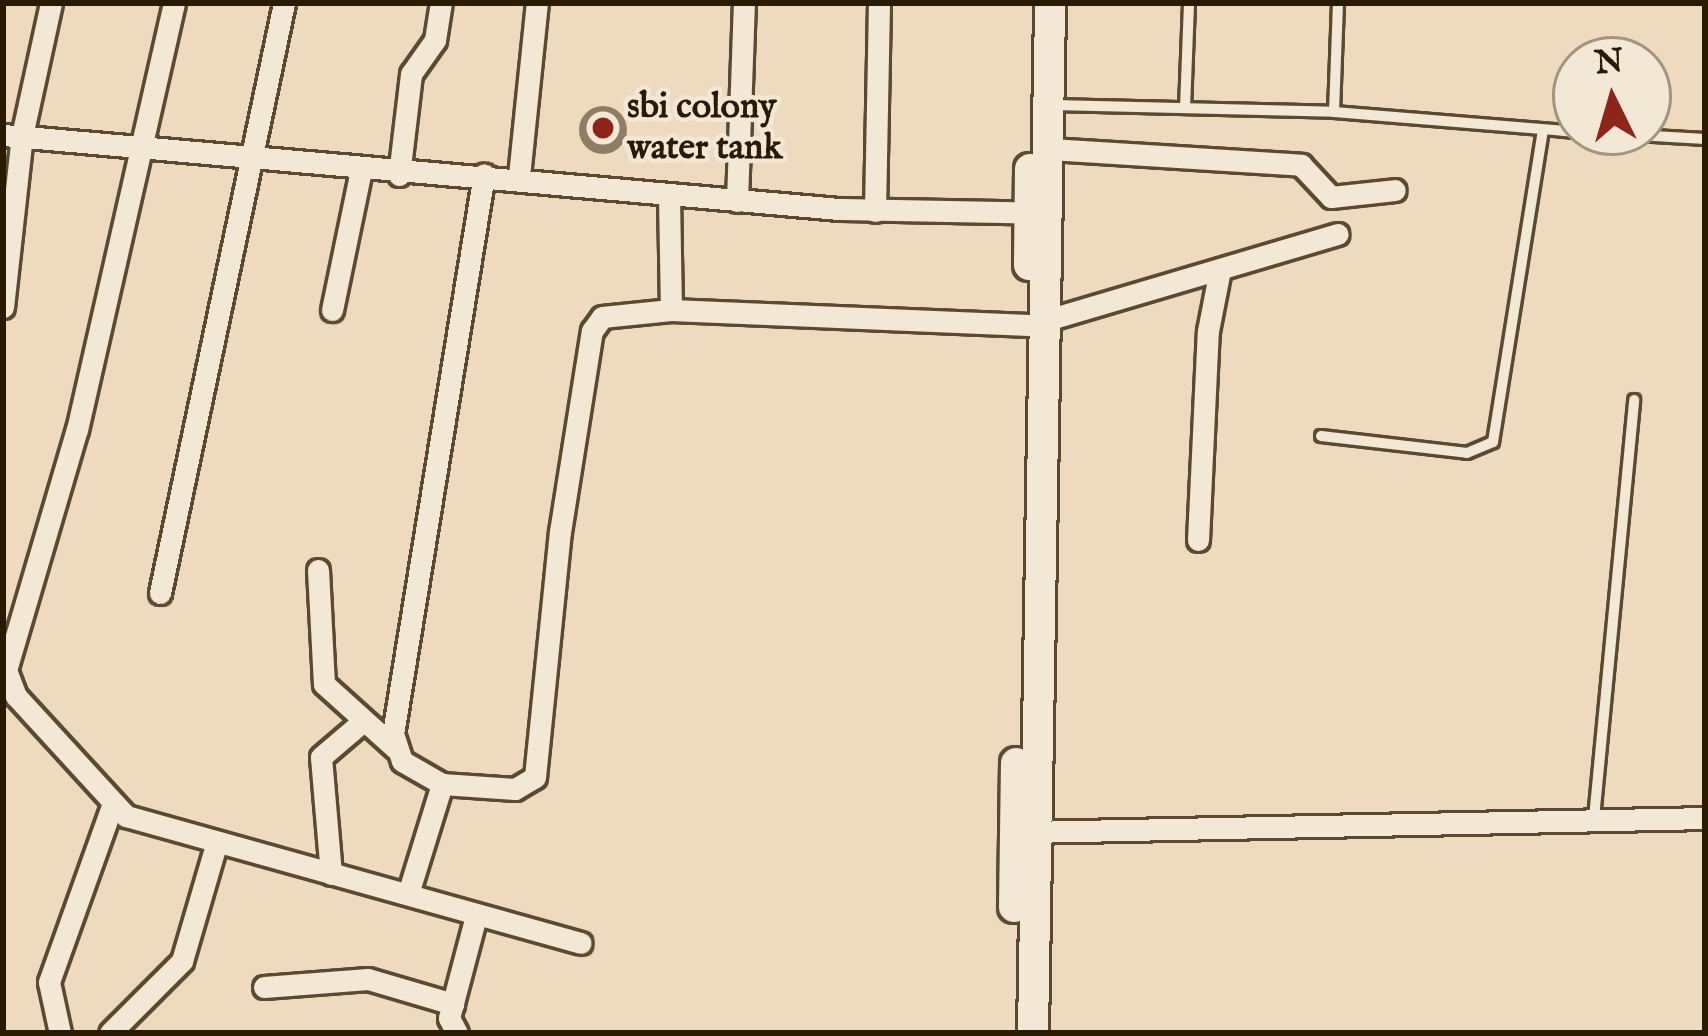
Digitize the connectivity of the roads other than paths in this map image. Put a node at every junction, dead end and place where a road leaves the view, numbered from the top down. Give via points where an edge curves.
1 (51, 3) edge
2 (174, 3) edge
3 (284, 3) edge
4 (441, 3) edge
5 (537, 3) edge
6 (744, 3) edge
7 (879, 3) edge
8 (1032, 3) edge
9 (1050, 3) edge
10 (1189, 3) edge
11 (1338, 3) edge
12 (1050, 105) junction
13 (1185, 108) junction
14 (1334, 112) junction
15 (1543, 131) junction
16 (1552, 131) edge
17 (12, 135) edge
18 (1672, 138) edge
19 (1705, 140) edge
20 (136, 148) junction
21 (1050, 149) junction
22 (247, 159) junction
23 (361, 170) junction
24 (484, 174) junction
25 (399, 175) junction
26 (519, 176) junction
27 (1396, 190) dead end
28 (669, 196) junction
29 (737, 201) junction
30 (875, 211) junction
31 (1040, 214) junction
32 (1338, 234) dead end
33 (1220, 269) junction
34 (3, 307) edge
35 (332, 310) dead end
36 (671, 310) junction
37 (1038, 322) junction
38 (1634, 400) dead end
39 (1321, 436) dead end
40 (1198, 540) dead end
41 (319, 570) dead end
42 (160, 593) dead end
43 (10, 633) edge
44 (362, 722) junction
45 (395, 748) junction
46 (442, 784) junction
47 (113, 803) junction
48 (1594, 818) junction
49 (1705, 818) edge
50 (1025, 832) junction
51 (216, 845) junction
52 (331, 874) junction
53 (408, 894) junction
54 (476, 916) junction
55 (581, 943) dead end
56 (265, 987) dead end
57 (453, 1004) junction
58 (60, 1033) edge
59 (110, 1033) edge
60 (457, 1033) edge
61 (1014, 1033) edge
62 (1034, 1033) edge

1 - 17 street
2 - 20 street
3 - 22 street
4 - 25 street via 435,40 410,74
5 - 26 street
6 - 29 street
7 - 30 street
8 - 31 main road
9 - 12 main road
10 - 13 lane
11 - 14 lane
12 - 13 lane
12 - 21 main road
13 - 14 lane
14 - 15 lane
15 - 16 lane
15 - 39 lane via 1493,442 1467,453
17 - 20 street
17 - 34 street
18 - 19 lane
20 - 22 street
20 - 43 street via 77,428
21 - 27 street via 1301,165 1330,197
21 - 31 main road
22 - 23 street
22 - 42 street
23 - 25 street
23 - 35 street
24 - 25 street
24 - 26 street
24 - 45 street
26 - 28 street
28 - 29 street
28 - 36 street
29 - 30 street
30 - 31 street
31 - 37 main road
32 - 33 street
33 - 37 street
33 - 40 street via 1208,331
36 - 37 street
36 - 46 street via 608,314 592,332 535,777 515,789
37 - 50 main road
38 - 48 lane
41 - 44 street via 324,684
43 - 47 street via 6,670 16,696
44 - 45 street
44 - 52 street via 321,757
45 - 46 street
46 - 53 street
47 - 51 street via 126,816
47 - 58 street via 49,982
48 - 49 street
48 - 50 street
50 - 61 main road
50 - 62 main road
51 - 52 street
51 - 59 street via 182,961
52 - 53 street
53 - 54 street
54 - 55 street
54 - 57 street
56 - 57 street via 368,979
57 - 60 street

